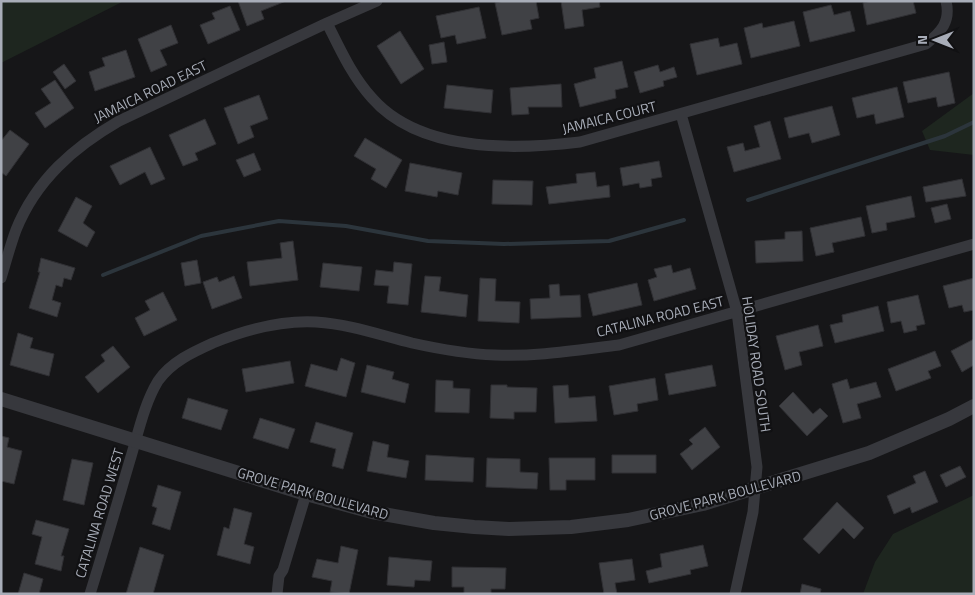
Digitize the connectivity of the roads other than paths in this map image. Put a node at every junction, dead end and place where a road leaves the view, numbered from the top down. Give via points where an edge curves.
1 (377, 1) edge
2 (946, 1) edge
3 (327, 23) junction
4 (681, 114) junction
5 (974, 244) edge
6 (1, 278) edge
7 (737, 312) junction
8 (1, 399) edge
9 (974, 406) edge
10 (136, 441) junction
11 (755, 489) junction
12 (306, 494) junction
13 (90, 594) edge
14 (276, 594) edge
15 (735, 594) edge

1 - 3 street, JAMAICA ROAD EAST
2 - 4 street, JAMAICA COURT via 947,19 940,33 926,44
3 - 4 street, JAMAICA COURT via 354,76 373,100 393,118 442,138 477,145 545,146 580,142
3 - 6 street, JAMAICA ROAD EAST via 119,121 87,141 68,156 32,200 17,230
4 - 7 street, HOLIDAY ROAD SOUTH
5 - 7 street, CATALINA ROAD EAST
7 - 10 street, CATALINA ROAD EAST via 619,345 532,355 462,352 339,324 283,323 254,329 189,354 173,366 159,380 149,400
7 - 11 street, HOLIDAY ROAD SOUTH via 756,467
8 - 10 street, GROVE PARK BOULEVARD
9 - 11 street, GROVE PARK BOULEVARD via 869,453
10 - 12 street, GROVE PARK BOULEVARD
10 - 13 street, CATALINA ROAD WEST
11 - 12 street, GROVE PARK BOULEVARD via 628,520 571,527 508,528 434,523 372,512
11 - 15 street, HOLIDAY ROAD SOUTH
12 - 14 street

